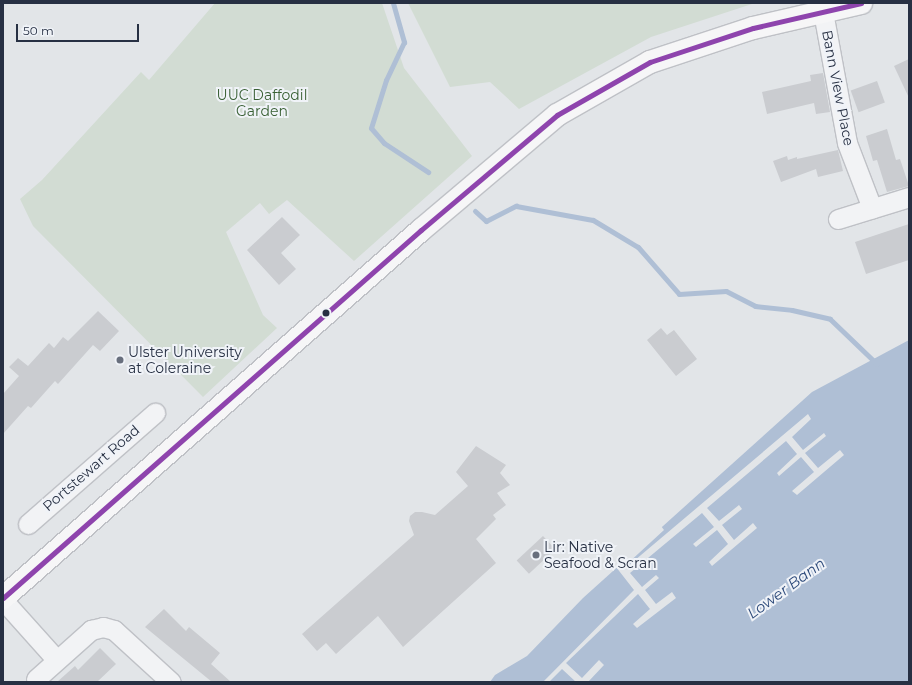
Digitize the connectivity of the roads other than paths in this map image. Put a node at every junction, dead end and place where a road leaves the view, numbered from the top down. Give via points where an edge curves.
1 (861, 3) edge
2 (823, 12) junction
3 (909, 197) edge
4 (872, 208) junction
5 (838, 219) dead end
6 (155, 413) dead end
7 (28, 524) dead end
8 (3, 599) edge
9 (56, 659) junction
10 (36, 679) dead end
11 (171, 682) edge

1 - 2 main road
2 - 4 street, Bann View Place via 847,143
2 - 8 main road via 753,28 650,62 538,128
3 - 4 street
4 - 5 street
6 - 7 street, Portstewart Road
8 - 9 street
9 - 10 street
9 - 11 street via 91,630 108,627

